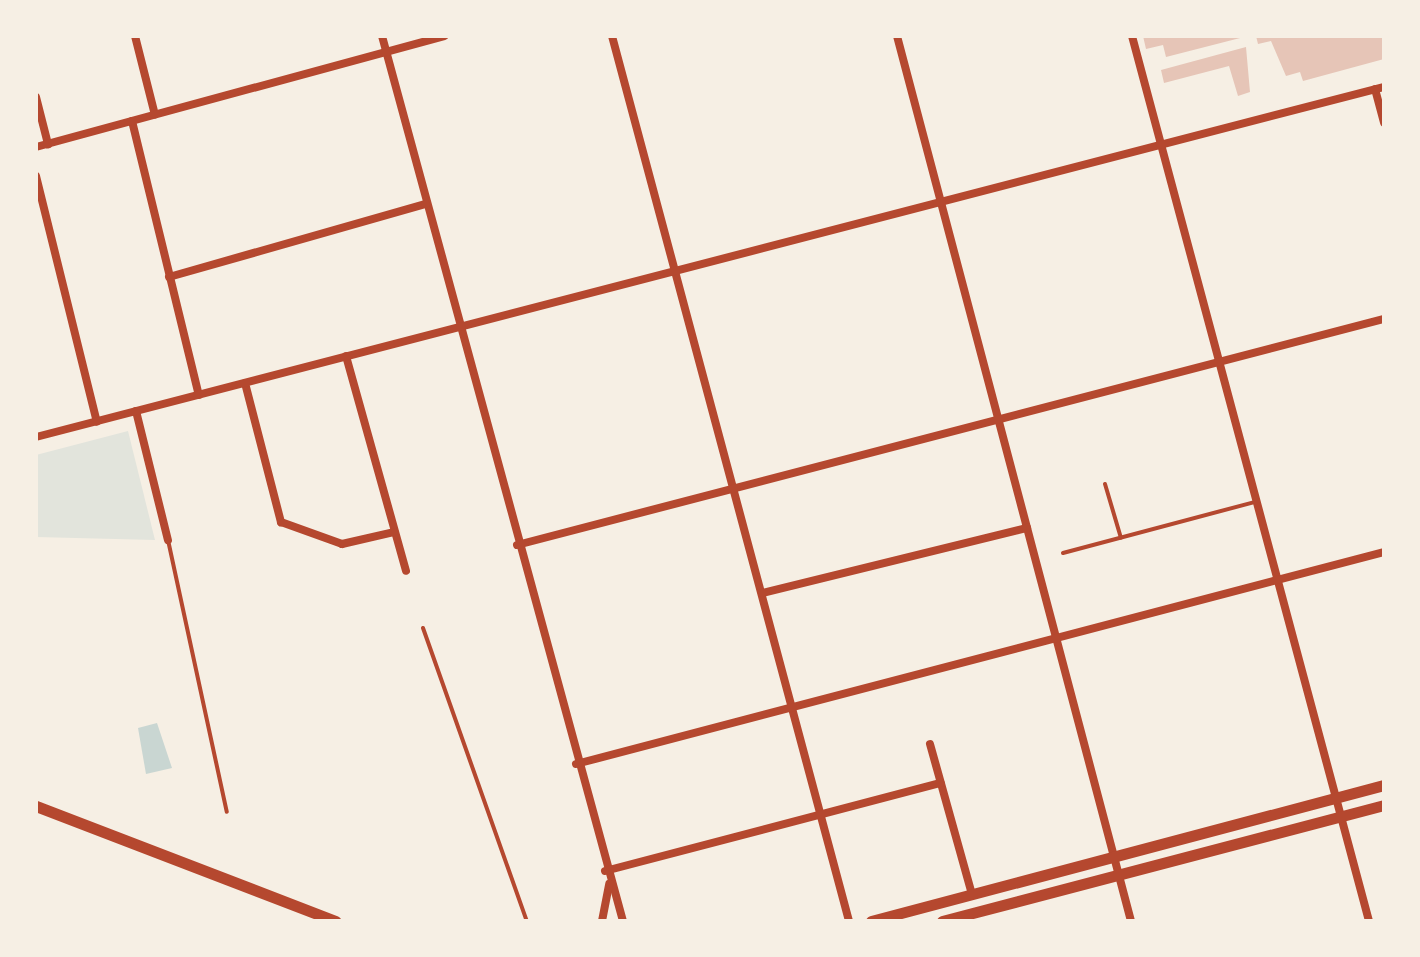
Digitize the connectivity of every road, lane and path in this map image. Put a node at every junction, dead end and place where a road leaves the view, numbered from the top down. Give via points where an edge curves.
1 (135, 36) edge
2 (382, 36) edge
3 (444, 36) edge
4 (612, 36) edge
5 (897, 36) edge
6 (1132, 36) edge
7 (386, 52) junction
8 (1379, 88) edge
9 (36, 97) edge
10 (155, 115) junction
11 (132, 121) junction
12 (1384, 123) edge
13 (48, 144) junction
14 (1161, 146) junction
15 (36, 147) edge
16 (36, 176) edge
17 (941, 201) junction
18 (426, 204) junction
19 (675, 272) junction
20 (169, 277) junction
21 (1384, 319) edge
22 (459, 327) junction
23 (346, 356) junction
24 (1218, 362) junction
25 (245, 383) junction
26 (199, 395) junction
27 (136, 411) junction
28 (1000, 420) junction
29 (97, 422) junction
30 (36, 437) edge
31 (1105, 484) dead end
32 (732, 488) junction
33 (1255, 502) junction
34 (1027, 528) junction
35 (394, 532) junction
36 (1121, 538) junction
37 (168, 540) joint
38 (517, 545) junction
39 (1384, 552) edge
40 (1063, 553) dead end
41 (406, 571) dead end
42 (1276, 581) junction
43 (762, 593) junction
44 (423, 628) dead end
45 (1057, 634) junction
46 (793, 707) junction
47 (930, 744) dead end
48 (576, 764) junction
49 (941, 783) junction
50 (1384, 785) edge
51 (1335, 797) junction
52 (1384, 805) edge
53 (36, 806) edge
54 (227, 812) dead end
55 (821, 814) junction
56 (1341, 816) junction
57 (1115, 856) junction
58 (605, 871) junction
59 (1120, 874) junction
60 (609, 883) junction
61 (972, 894) junction
62 (336, 921) edge
63 (527, 921) edge
64 (602, 921) edge
65 (623, 921) edge
66 (849, 921) edge
67 (871, 921) edge
68 (942, 921) edge
69 (1131, 921) edge
70 (1369, 921) edge

1 - 10 street
2 - 7 street
3 - 7 street
4 - 19 street
5 - 17 street
6 - 14 street
7 - 10 street
7 - 18 street
8 - 12 street
8 - 14 street
9 - 13 street
10 - 11 street
11 - 13 street
11 - 20 street
13 - 15 street
14 - 17 street
14 - 24 street
16 - 29 street
17 - 19 street
17 - 28 street
18 - 20 street
18 - 22 street
19 - 22 street
19 - 32 street
20 - 26 street
21 - 24 street
22 - 23 street
22 - 38 street
23 - 25 street
23 - 35 street
24 - 28 street
24 - 33 street
25 - 26 street
25 - 35 street via 281,522 342,544
26 - 27 street
27 - 29 street
27 - 37 street
28 - 32 street
28 - 34 street
29 - 30 street
31 - 36 lane
32 - 38 street
32 - 43 street
33 - 36 lane
33 - 42 street
34 - 43 street
34 - 45 street
35 - 41 street
36 - 40 lane
37 - 54 lane
38 - 48 street
39 - 42 street
42 - 45 street
42 - 51 street
43 - 46 street
44 - 63 lane
45 - 46 street
45 - 57 street
46 - 48 street
46 - 55 street
47 - 49 street
48 - 58 street
49 - 55 street
49 - 61 street
50 - 51 main road
51 - 56 street
51 - 57 main road
52 - 56 main road
53 - 62 main road
55 - 58 street
55 - 66 street
56 - 59 main road
56 - 70 street
57 - 59 street
57 - 61 main road
58 - 60 street
59 - 68 main road
59 - 69 street
60 - 64 street
60 - 65 street
61 - 67 main road

